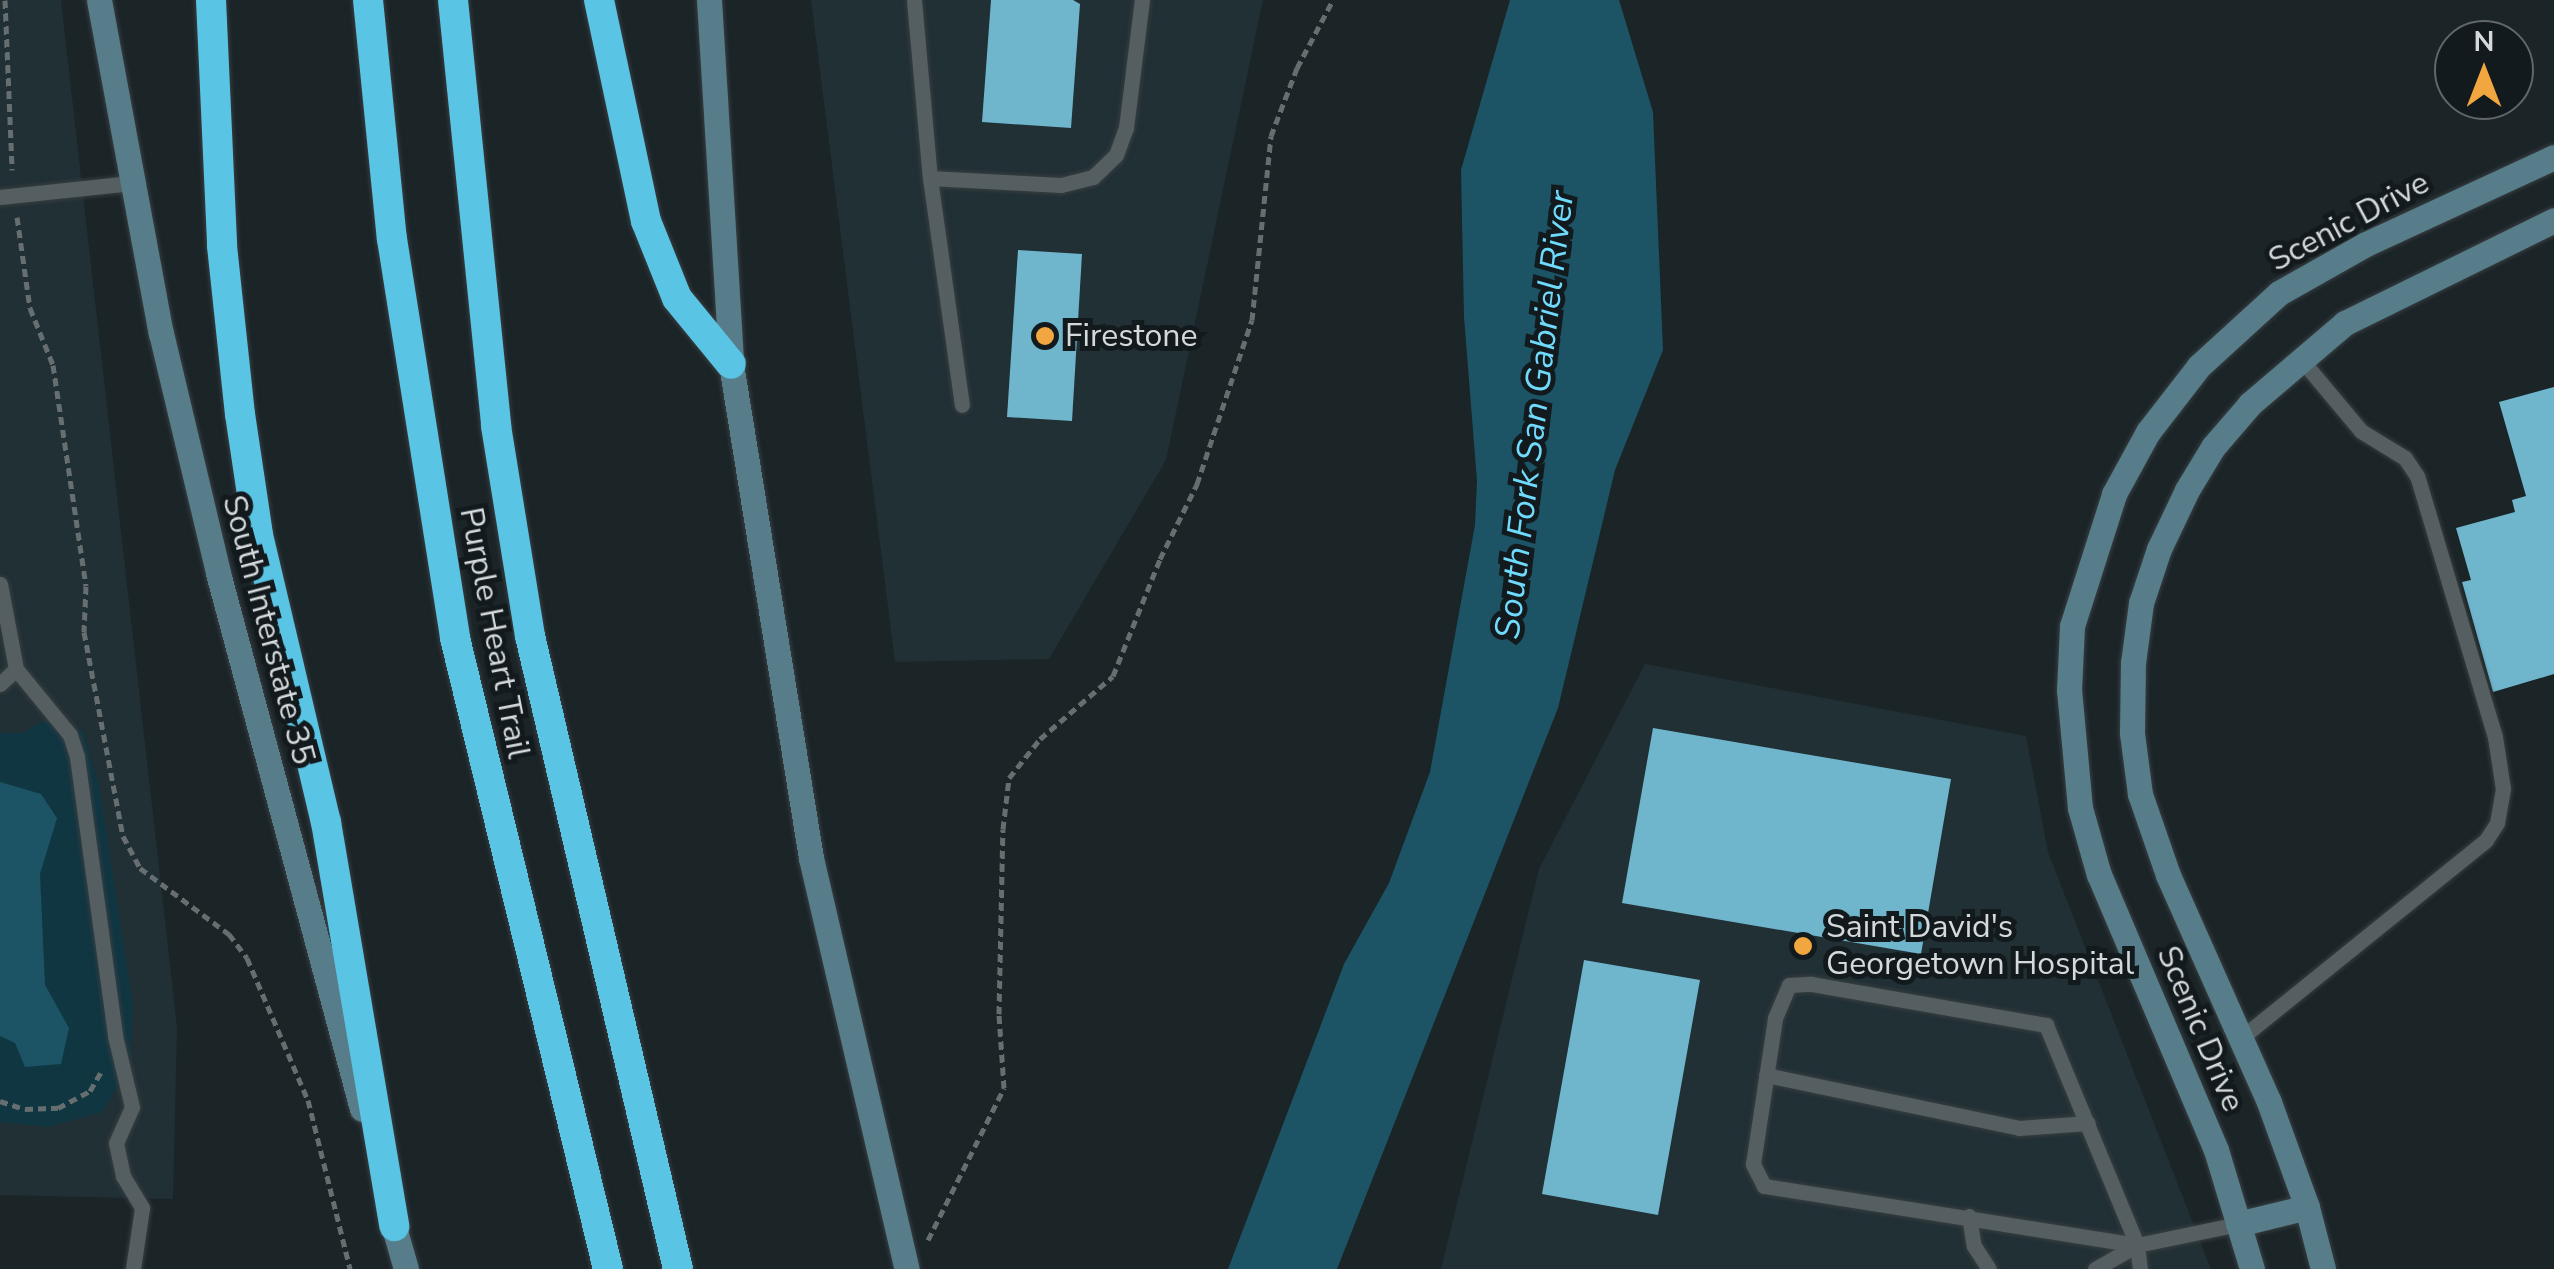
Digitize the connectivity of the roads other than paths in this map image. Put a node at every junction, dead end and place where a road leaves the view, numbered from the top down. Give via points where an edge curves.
1 (99, 0) edge
2 (210, 0) edge
3 (368, 0) edge
4 (453, 0) edge
5 (599, 0) edge
6 (709, 0) edge
7 (914, 0) edge
8 (1142, 0) edge
9 (2554, 157) edge
10 (930, 178) junction
11 (131, 183) junction
12 (0, 197) edge
13 (2554, 220) edge
14 (2554, 236) edge
15 (2502, 244) junction
16 (2300, 358) junction
17 (732, 364) junction
18 (962, 405) dead end
19 (0, 588) edge
20 (16, 669) junction
21 (0, 684) edge
22 (2240, 1038) junction
23 (1766, 1075) junction
24 (2088, 1123) junction
25 (2307, 1208) junction
26 (1969, 1216) junction
27 (2238, 1224) junction
28 (394, 1226) junction
29 (2137, 1245) junction
30 (914, 1260) edge
31 (133, 1269) edge
32 (406, 1269) edge
33 (608, 1269) edge
34 (678, 1269) edge
35 (1989, 1269) edge
36 (2095, 1269) edge
37 (2140, 1269) edge
38 (2252, 1269) edge
39 (2323, 1269) edge

1 - 11 street, South Interstate 35
2 - 28 highway via 222,246 258,534 326,822
3 - 33 highway, Purple Heart Trail via 392,239 455,638
4 - 34 highway, Purple Heart Trail via 496,426 530,636
5 - 17 highway via 646,221 677,298
6 - 17 street
7 - 10 lane
8 - 10 lane via 1126,128 1116,156 1093,177 1060,185
9 - 27 street, Scenic Drive via 2366,244 2279,293 2187,378 2148,432 2114,494 2091,560 2072,626 2068,690 2080,808 2099,875 2216,1150
10 - 18 lane
11 - 12 lane
11 - 28 street, South Interstate 35 via 218,573
13 - 15 street, Scenic Drive
14 - 15 street
15 - 16 street, Scenic Drive via 2345,323
16 - 22 street, Scenic Drive via 2238,418 2187,490 2142,603 2133,663 2140,794
16 - 22 lane via 2362,431 2405,458 2417,476 2494,738 2503,790 2486,840
17 - 30 street via 811,858 858,1070
19 - 20 lane
20 - 21 lane
20 - 31 lane via 62,724 77,757 114,1036 132,1107 116,1143 123,1176 142,1208
22 - 25 street, Scenic Drive
23 - 24 lane via 2019,1128
23 - 24 lane via 1775,1018 1789,985 1810,984 2046,1025
23 - 26 lane via 1753,1164 1764,1186
24 - 29 lane
25 - 27 street
25 - 39 street, Scenic Drive
26 - 29 lane
26 - 35 lane via 1974,1246
27 - 29 lane
27 - 38 street, Scenic Drive
28 - 32 street, South Interstate 35
29 - 36 lane
29 - 37 lane

